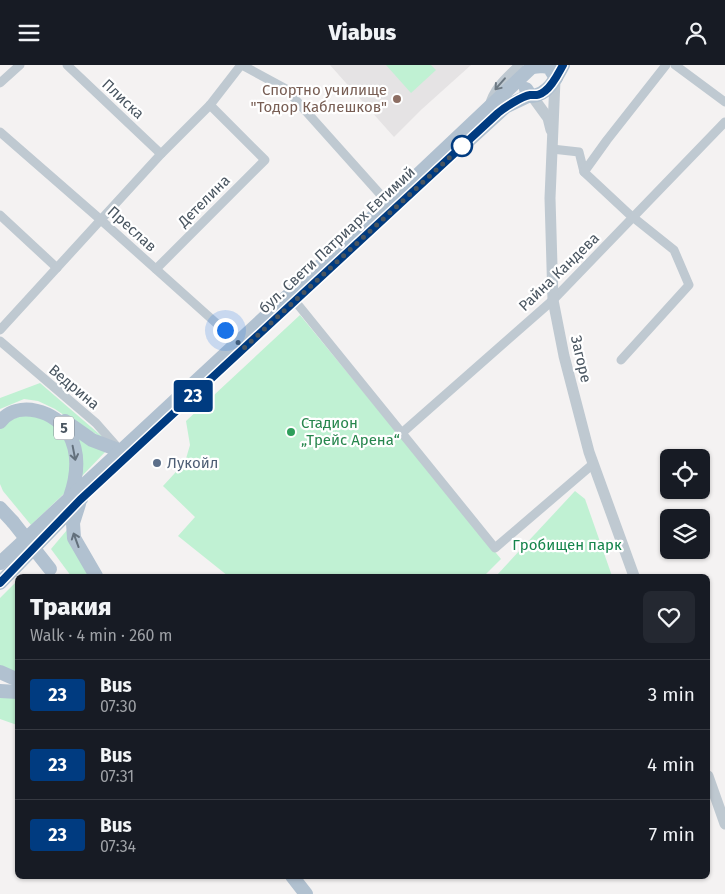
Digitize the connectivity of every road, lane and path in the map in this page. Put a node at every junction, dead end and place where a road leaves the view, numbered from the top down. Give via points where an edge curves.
1 (20, 65) edge
2 (67, 65) edge
3 (242, 65) edge
4 (563, 65) edge
5 (666, 65) edge
6 (675, 65) edge
7 (528, 68) edge
8 (555, 79) junction
9 (0, 83) edge
10 (531, 96) junction
11 (725, 102) edge
12 (210, 105) junction
13 (725, 122) edge
14 (0, 132) edge
15 (553, 144) junction
16 (161, 153) junction
17 (584, 172) junction
18 (388, 203) junction
19 (0, 215) edge
20 (634, 218) junction
21 (101, 220) junction
22 (57, 268) junction
23 (156, 269) junction
24 (553, 300) junction
25 (295, 301) junction
26 (0, 330) edge
27 (0, 341) edge
28 (241, 345) junction
29 (621, 360) dead end
30 (0, 415) edge
31 (0, 422) edge
32 (402, 432) junction
33 (124, 454) junction
34 (593, 464) junction
35 (75, 499) junction
36 (4, 510) edge
37 (4, 559) edge
38 (53, 573) edge
39 (95, 574) edge
40 (633, 574) edge
41 (2, 583) edge
42 (0, 672) edge
43 (15, 679) edge
44 (0, 691) edge
45 (15, 692) edge
46 (710, 782) edge
47 (725, 824) edge
48 (294, 879) edge
49 (304, 879) edge
50 (306, 894) edge
51 (314, 894) edge

1 - 9 street
2 - 16 street, Плиска
3 - 12 street
3 - 18 street via 286,89
4 - 8 main road
5 - 17 street
6 - 11 street
7 - 8 main road via 549,67
7 - 10 main road via 526,88
7 -> 18 main road, бул. Свети Патриарх Евтимий
8 - 10 main road via 546,90
8 - 15 street, Загоре
10 - 15 street, Загоре via 548,118
10 - 25 main road, бул. Свети Патриарх Евтимий via 498,113
12 - 16 street
12 - 23 street, Детелина via 265,160
13 - 20 street, Райна Кандева
14 - 21 street, Преслав
15 - 17 street via 579,152
15 - 24 street, Загоре via 550,198
16 - 21 street
17 - 20 street
18 - 28 main road, бул. Свети Патриарх Евтимий
19 - 22 street
20 - 24 street, Райна Кандева
20 - 29 street via 674,250 689,285
21 - 22 street
21 - 23 street, Преслав
22 - 26 street
23 - 28 street, Преслав
24 - 32 street, Райна Кандева
24 - 34 street, Загоре via 564,356
25 - 28 main road, бул. Свети Патриарх Евтимий
25 - 32 street
27 - 33 street, Ведрина via 96,423
28 - 33 main road, бул. Свети Патриарх Евтимий
30 - 33 main road via 15,408 39,407 57,415 92,440
31 -> 35 main road, 5 via 15,412 28,409 51,417 68,432 77,470
32 - 34 street via 495,548
33 - 35 main road, бул. Свети Патриарх Евтимий
34 - 40 street, Загоре
35 - 37 main road, бул. Свети Патриарх Евтимий
39 -> 35 main road via 74,538
35 - 41 main road, бул. Свети Патриарх Евтимий
36 - 38 main road, bridge
42 - 43 main road
44 - 45 main road
46 - 47 street
48 - 50 main road
49 - 51 main road

